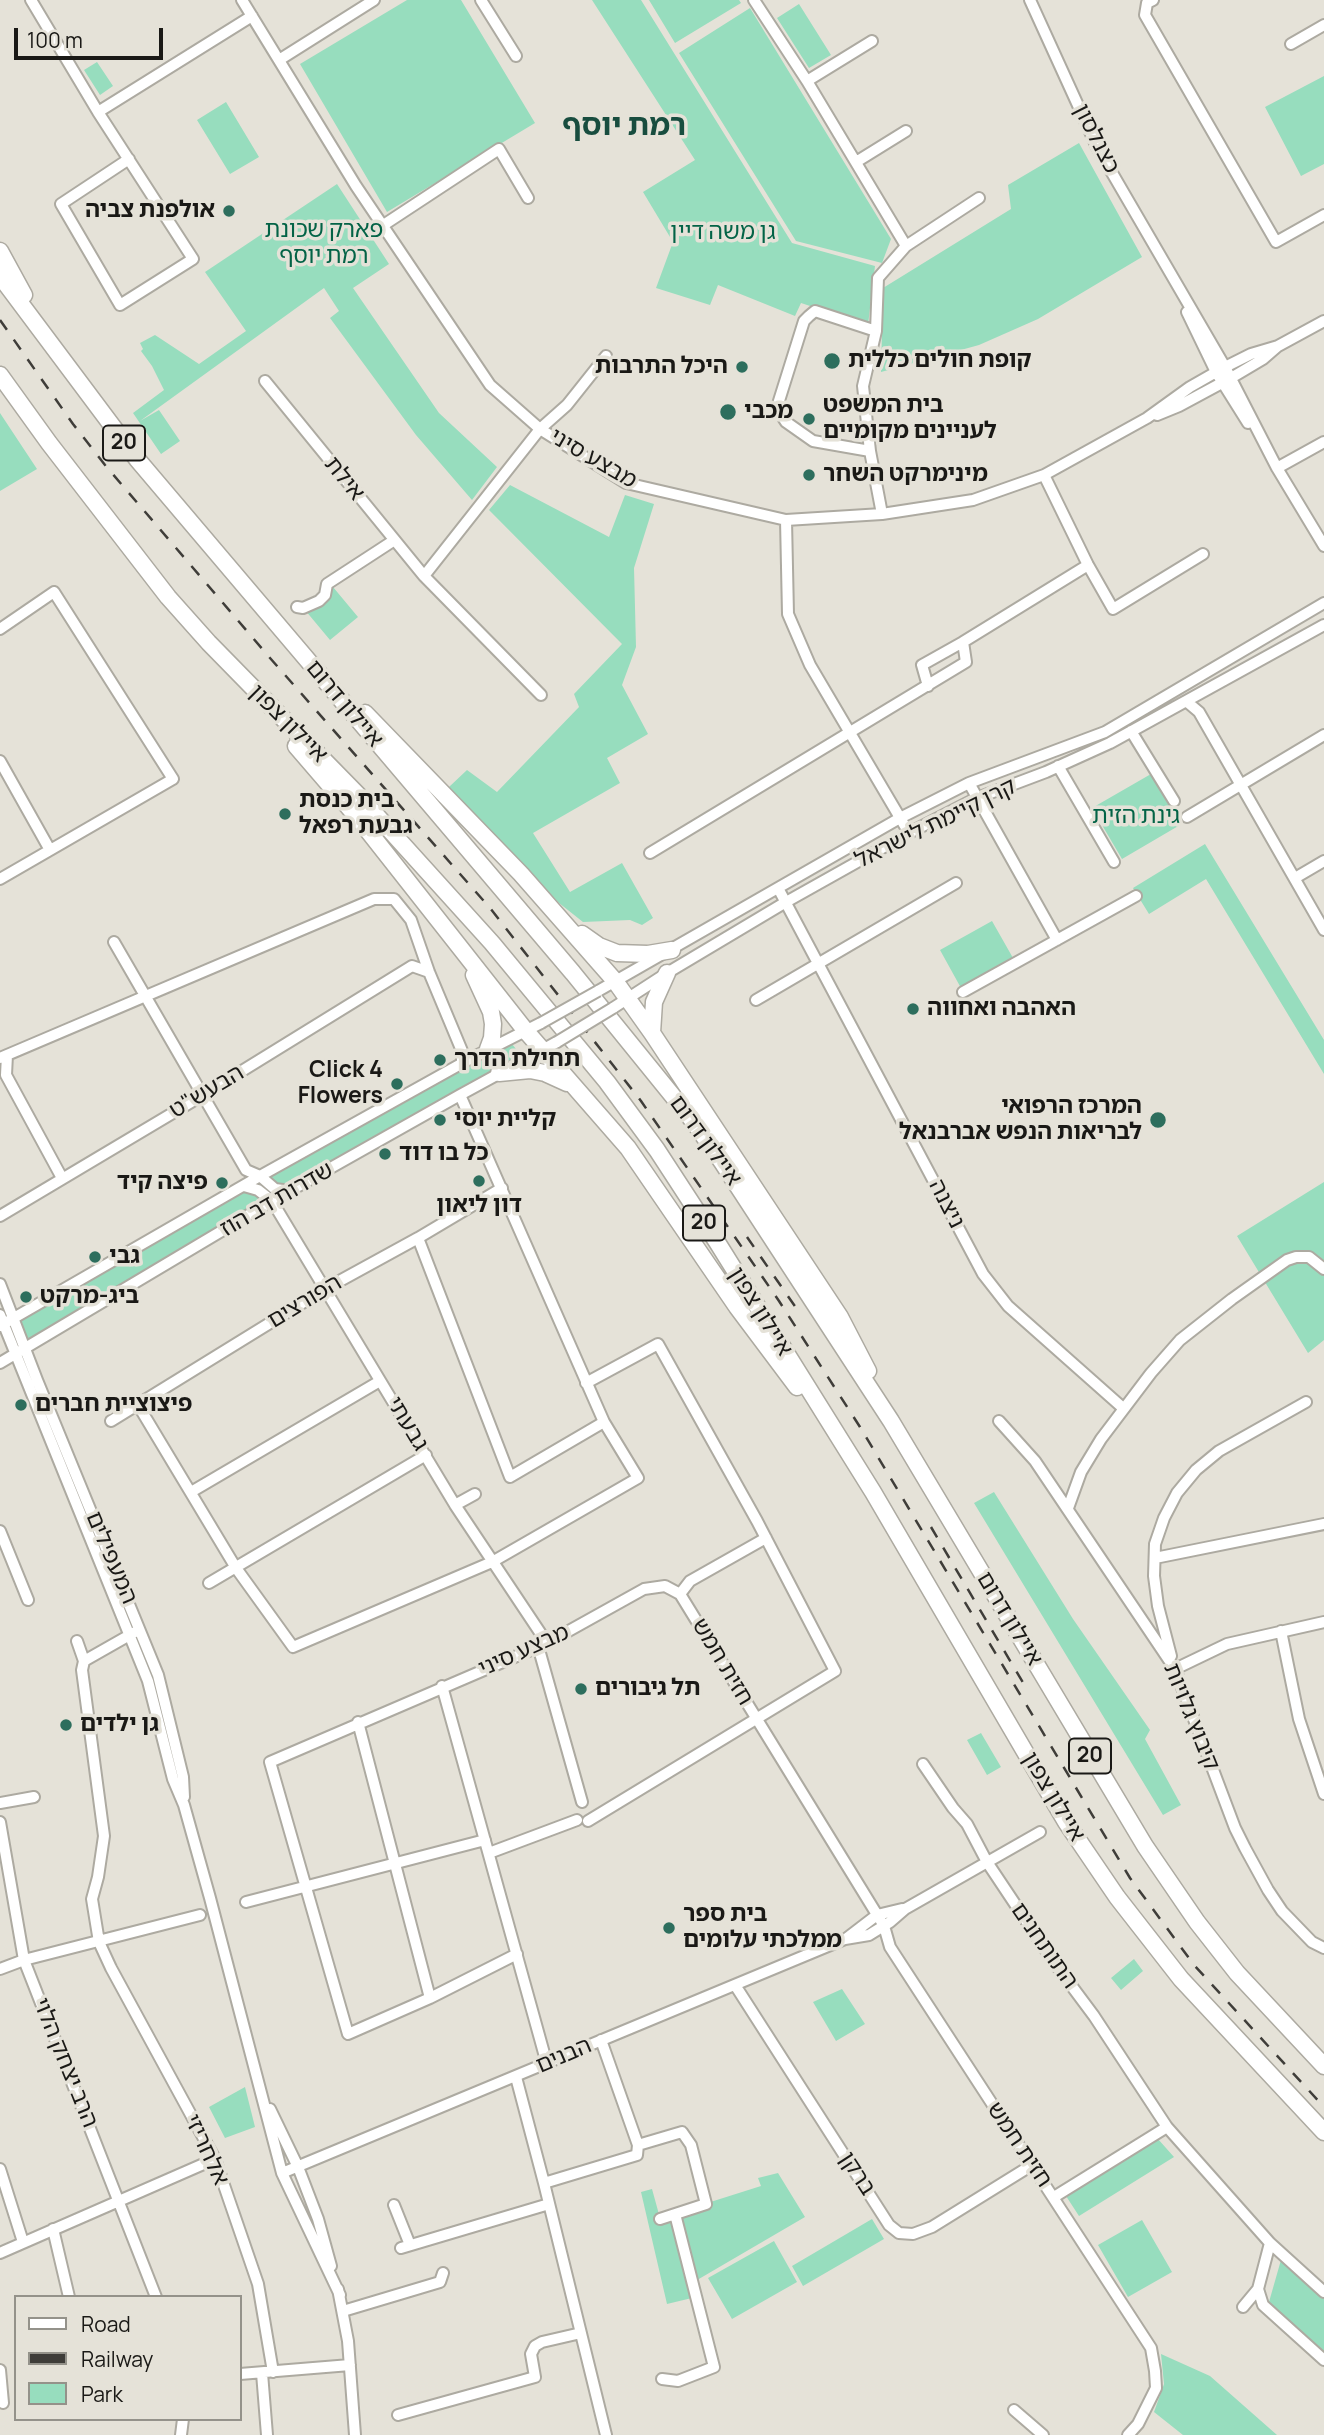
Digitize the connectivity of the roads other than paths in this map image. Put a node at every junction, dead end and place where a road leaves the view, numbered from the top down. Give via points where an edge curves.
1 (31, 0) edge
2 (242, 0) edge
3 (374, 0) edge
4 (481, 0) edge
5 (754, 0) edge
6 (1030, 0) edge
7 (1150, 1) edge
8 (252, 16) junction
9 (1324, 25) edge
10 (872, 41) dead end
11 (1291, 44) dead end
12 (516, 56) dead end
13 (279, 60) junction
14 (807, 81) junction
15 (99, 112) junction
16 (906, 131) dead end
17 (128, 159) junction
18 (856, 162) junction
19 (528, 198) dead end
20 (979, 198) dead end
21 (1324, 215) edge
22 (382, 226) junction
23 (906, 246) junction
24 (0, 251) edge
25 (0, 276) edge
26 (1324, 321) edge
27 (876, 331) junction
28 (1278, 346) junction
29 (606, 356) dead end
30 (60, 358) junction
31 (1220, 369) junction
32 (0, 378) edge
33 (1226, 380) junction
34 (265, 381) dead end
35 (1147, 418) junction
36 (540, 429) junction
37 (1324, 442) edge
38 (870, 451) junction
39 (1277, 468) junction
40 (1044, 475) junction
41 (882, 514) junction
42 (786, 520) junction
43 (393, 541) junction
44 (1321, 542) edge
45 (1203, 554) dead end
46 (1324, 554) edge
47 (1088, 565) junction
48 (424, 576) junction
49 (1324, 596) edge
50 (257, 602) junction
51 (1321, 605) edge
52 (297, 607) dead end
53 (1324, 625) edge
54 (0, 629) edge
55 (963, 642) junction
56 (209, 643) junction
57 (928, 686) junction
58 (541, 695) dead end
59 (1186, 701) junction
60 (1131, 731) junction
61 (852, 733) junction
62 (1323, 739) edge
63 (0, 761) edge
64 (1058, 766) junction
65 (969, 783) junction
66 (1241, 783) junction
67 (977, 799) junction
68 (1174, 801) dead end
69 (1187, 817) dead end
70 (900, 818) junction
71 (909, 833) junction
72 (50, 850) junction
73 (650, 853) dead end
74 (1324, 861) edge
75 (1114, 862) dead end
76 (1294, 878) junction
77 (0, 879) edge
78 (956, 883) dead end
79 (778, 888) junction
80 (1136, 896) dead end
81 (786, 902) junction
82 (564, 922) junction
83 (1324, 930) edge
84 (1057, 940) junction
85 (114, 942) dead end
86 (672, 950) junction
87 (423, 952) junction
88 (465, 953) junction
89 (820, 963) junction
90 (412, 966) junction
91 (429, 972) junction
92 (667, 973) junction
93 (615, 982) junction
94 (962, 992) dead end
95 (145, 996) junction
96 (628, 999) junction
97 (756, 1000) dead end
98 (541, 1023) joint
99 (525, 1030) junction
100 (652, 1033) junction
101 (557, 1042) joint
102 (541, 1050) junction
103 (462, 1051) junction
104 (481, 1053) junction
105 (4, 1056) edge
106 (462, 1063) junction
107 (499, 1073) junction
108 (577, 1089) junction
109 (204, 1095) junction
110 (460, 1095) junction
111 (247, 1170) junction
112 (260, 1176) junction
113 (62, 1178) junction
114 (244, 1186) junction
115 (502, 1188) junction
116 (291, 1191) junction
117 (272, 1201) junction
118 (0, 1216) edge
119 (418, 1238) junction
120 (1324, 1269) edge
121 (0, 1284) edge
122 (326, 1289) junction
123 (4, 1321) edge
124 (21, 1351) junction
125 (0, 1365) edge
126 (380, 1381) junction
127 (586, 1383) junction
128 (28, 1384) junction
129 (1306, 1402) dead end
130 (138, 1405) junction
131 (1123, 1408) junction
132 (111, 1421) dead end
133 (891, 1421) junction
134 (999, 1421) dead end
135 (604, 1422) junction
136 (426, 1455) junction
137 (191, 1492) junction
138 (873, 1492) junction
139 (475, 1494) dead end
140 (455, 1506) junction
141 (1068, 1508) junction
142 (1324, 1524) edge
143 (0, 1531) edge
144 (766, 1538) junction
145 (1155, 1558) junction
146 (492, 1562) junction
147 (236, 1568) junction
148 (209, 1583) dead end
149 (680, 1594) junction
150 (28, 1600) dead end
151 (1324, 1622) edge
152 (141, 1629) junction
153 (1281, 1631) junction
154 (130, 1635) junction
155 (77, 1641) dead end
156 (543, 1644) junction
157 (84, 1661) junction
158 (1175, 1669) junction
159 (442, 1686) junction
160 (756, 1718) junction
161 (358, 1722) junction
162 (923, 1764) dead end
163 (1324, 1794) edge
164 (34, 1797) dead end
165 (582, 1802) dead end
166 (0, 1803) edge
167 (184, 1805) junction
168 (0, 1822) edge
169 (1040, 1832) dead end
170 (485, 1840) junction
171 (489, 1853) junction
172 (987, 1862) junction
173 (396, 1863) junction
174 (304, 1886) junction
175 (246, 1902) dead end
176 (905, 1909) junction
177 (200, 1914) dead end
178 (877, 1915) junction
179 (866, 1922) junction
180 (884, 1926) junction
181 (873, 1933) junction
182 (845, 1939) junction
183 (99, 1942) junction
184 (890, 1947) junction
185 (1324, 1948) edge
186 (517, 1954) junction
187 (24, 1960) junction
188 (0, 1969) edge
189 (735, 1985) junction
190 (430, 1998) junction
191 (601, 2040) junction
192 (547, 2064) junction
193 (1324, 2066) edge
194 (516, 2077) junction
195 (259, 2085) junction
196 (1167, 2127) junction
197 (1324, 2132) edge
198 (638, 2150) junction
199 (215, 2159) junction
200 (1032, 2165) junction
201 (298, 2167) junction
202 (0, 2169) edge
203 (282, 2173) junction
204 (544, 2183) junction
205 (1054, 2197) junction
206 (119, 2201) junction
207 (549, 2204) junction
208 (394, 2205) dead end
209 (675, 2214) junction
210 (660, 2219) dead end
211 (53, 2229) junction
212 (23, 2242) junction
213 (1270, 2244) junction
214 (0, 2253) edge
215 (443, 2273) dead end
216 (1258, 2289) junction
217 (1324, 2292) edge
218 (69, 2295) edge
219 (155, 2295) edge
220 (340, 2295) junction
221 (1243, 2307) dead end
222 (344, 2311) junction
223 (581, 2333) junction
224 (1324, 2360) edge
225 (350, 2365) junction
226 (0, 2370) edge
227 (268, 2373) junction
228 (242, 2374) edge
229 (662, 2379) dead end
230 (1, 2404) edge
231 (1014, 2410) dead end
232 (398, 2414) dead end
233 (1129, 2434) edge
234 (267, 2435) edge
235 (355, 2435) edge
236 (606, 2435) edge
237 (1043, 2435) edge

1 - 15 street
2 - 8 street, מבצע סיני
3 - 13 street
4 - 12 street
5 - 14 street
6 - 31 street, כצנלסון via 1097,147
7 - 21 street via 1145,15 1276,242
8 - 13 street, מבצע סיני
8 - 15 street
9 - 11 street
10 - 14 street
13 - 22 street, מבצע סיני
14 - 18 street
15 - 17 street
16 - 18 street
17 - 17 street via 61,204 120,305 193,259
18 - 23 street
19 - 22 street via 499,149
20 - 23 street
22 - 36 street, מבצע סיני via 490,385
23 - 27 street via 878,278
24 - 30 highway
25 - 30 highway, איילון דרום / 20
26 - 28 street
27 - 38 street via 863,386
27 - 38 street via 815,311 808,316 778,404 786,422 813,441
28 - 31 street, מבצע סיני
28 - 33 street, מבצע סיני
29 - 36 street via 567,405
30 - 50 highway, איילון דרום / 20 via 136,459
31 - 33 street, כצנלסון
31 - 35 street, מבצע סיני
32 - 56 highway, איילון צפון / 20 via 160,587
33 - 35 street, מבצע סיני
33 - 39 street, כצנלסון
34 - 43 street, אילת
35 - 40 street, מבצע סיני
36 - 42 street, מבצע סיני via 626,483
36 - 48 street
37 - 39 street
38 - 41 street
39 - 44 street, כצנלסון
40 - 41 street, מבצע סיני via 973,500
40 - 47 street
41 - 42 street, מבצע סיני
42 - 61 street via 788,614 810,665
43 - 48 street, אילת
43 - 52 street via 327,584 319,601
44 - 46 street, כצנלסון
45 - 47 street via 1113,609
47 - 55 street
48 - 58 street, אילת
49 - 51 street
50 - 82 highway
50 - 133 highway, איילון דרום / 20 via 656,1073 722,1162
51 - 65 street, קרן קיימת לישראל via 1105,732
53 - 59 street, קרן קיימת לישראל
54 - 72 street via 54,592 173,779
55 - 57 street via 966,663
55 - 57 street via 922,665
56 - 88 highway
56 - 138 highway, איילון צפון / 20 via 359,796 492,943 607,1083 717,1242
57 - 61 street
59 - 60 street, קרן קיימת לישראל
59 - 66 street via 1199,712
60 - 64 street, קרן קיימת לישראל
60 - 68 street
61 - 70 street
61 - 73 street
62 - 66 street
63 - 72 street
64 - 67 street, קרן קיימת לישראל
64 - 75 street
65 - 67 street
65 - 70 street, קרן קיימת לישראל
66 - 69 street
66 - 76 street
67 - 71 street, קרן קיימת לישראל
67 - 84 street
70 - 71 street
70 - 79 street, קרן קיימת לישראל
71 - 81 street, קרן קיימת לישראל
72 - 77 street
74 - 76 street
76 - 83 street
78 - 89 street
79 - 81 street, ניצנה
79 - 86 street, קרן קיימת לישראל
80 - 84 street
81 - 89 street, ניצנה
81 - 92 street, קרן קיימת לישראל
82 - 86 highway via 617,953
82 - 93 highway
84 - 94 street
85 - 95 street
86 - 93 street, קרן קיימת לישראל
87 - 90 street, הבעש"ט
87 - 91 street
87 - 95 street via 411,920 394,899 374,898
88 - 99 highway
88 - 104 highway via 491,1012 492,1038
89 - 97 street
89 - 131 street, ניצנה via 983,1274 1008,1306
90 - 91 street
90 - 109 street, הבעש"ט
91 - 103 street
92 - 96 street, קרן קיימת לישראל
92 - 100 highway via 654,1002
93 - 96 highway
93 - 98 street, קרן קיימת לישראל, bridge
95 - 105 street
95 - 109 street
96 - 100 highway
96 - 101 street, קרן קיימת לישראל, bridge
98 - 99 street, שדרות דב הוז
99 - 102 highway
99 - 104 street, שדרות דב הוז
100 - 133 highway via 840,1317
101 - 102 street, שדרות דב הוז
102 - 107 street, שדרות דב הוז
102 - 108 highway
103 - 104 street
103 - 106 street
104 - 106 street, שדרות דב הוז
105 - 113 street via 6,1074
106 - 112 street, שדרות דב הוז
107 - 108 highway via 545,1073
107 - 110 street, שדרות דב הוז
108 - 138 highway via 628,1148
109 - 111 street
109 - 113 street, הבעש"ט
110 - 115 street
110 - 116 street, שדרות דב הוז
111 - 112 street
111 - 114 street
112 - 114 street, שדרות דב הוז
112 - 116 street via 275,1189
113 - 118 street, הבעש"ט
114 - 117 street
114 - 123 street, שדרות דב הוז
115 - 119 street, הפורצים
115 - 127 street
116 - 117 street, שדרות דב הוז
117 - 122 street, גבעתי
117 - 124 street, שדרות דב הוז
119 - 122 street, הפורצים
119 - 135 street via 510,1477
120 - 131 street via 1309,1257 1287,1260 1180,1340
121 - 123 street
122 - 126 street, גבעתי
122 - 130 street, הפורצים
123 - 124 street, המעפילים
124 - 125 street, שדרות דב הוז
124 - 128 street, המעפילים
124 - 152 street, המעפילים
125 - 128 street via 10,1367
126 - 136 street, גבעתי
126 - 137 street
127 - 135 street
127 - 144 street via 658,1344
128 - 154 street, המעפילים
129 - 145 street via 1219,1451 1196,1470 1164,1518
130 - 132 street, הפורצים
130 - 137 street
131 - 141 street via 1081,1472
133 - 193 highway, איילון דרום / 20 via 1145,1846 1237,1973
134 - 141 street, קיבוץ גלויות
135 - 146 street via 638,1478
136 - 140 street, גבעתי
136 - 147 street
137 - 147 street
138 - 197 highway, איילון צפון / 20 via 1066,1822 1117,1897 1181,1979
139 - 140 street
140 - 146 street, גבעתי
141 - 158 street, קיבוץ גלויות
142 - 145 street
143 - 150 street
144 - 149 street via 690,1581
144 - 160 street via 835,1671
145 - 158 street via 1158,1606
146 - 147 street via 293,1647
146 - 156 street, גבעתי
147 - 148 street
149 - 156 street, מבצע סיני via 665,1586 644,1589
149 - 160 street, חזית חמש
151 - 153 street
152 - 154 street
152 - 167 street, המעפילים via 158,1675 183,1777
153 - 158 street via 1227,1644
153 - 163 street via 1300,1719
154 - 157 street
154 - 167 street, המעפילים
155 - 157 street, אלחריזי
156 - 159 street, מבצע סיני
156 - 165 street, גבעתי
157 - 183 street, אלחריזי via 104,1836 92,1899
158 - 185 street, קיבוץ גלויות via 1240,1838 1282,1911 1304,1936
159 - 161 street, מבצע סיני
159 - 170 street
160 - 171 street via 582,1821
160 - 178 street, חזית חמש
161 - 173 street
161 - 174 street, מבצע סיני via 270,1762
162 - 172 street, התותחנים via 967,1824
164 - 166 street
167 - 195 street, המעפילים
168 - 187 street, הרב יצחק הלוי
169 - 172 street, הבנים
170 - 171 street
170 - 173 street
171 - 186 street
172 - 176 street, הבנים
172 - 196 street, התותחנים
173 - 174 street
173 - 190 street
174 - 175 street
174 - 190 street via 348,2034
176 - 178 street, הבנים
176 - 180 street, הבנים
177 - 183 street
178 - 179 street, הבנים
178 - 180 street, חזית חמש
179 - 181 street, חזית חמש
179 - 182 street, הבנים
180 - 181 street, הבנים
180 - 184 street, חזית חמש
181 - 182 street, הבנים
181 - 184 street, חזית חמש
182 - 189 street, הבנים
183 - 187 street
183 - 199 street, אלחריזי
184 - 200 street, חזית חמש
186 - 190 street
186 - 192 street
187 - 188 street
187 - 206 street, הרב יצחק הלוי
189 - 191 street, הבנים
189 - 200 street, ברקן via 889,2225 899,2233 932,2227
191 - 192 street, הבנים
191 - 198 street
192 - 194 street, הבנים
194 - 201 street, הבנים
194 - 204 street
195 - 201 street, המעפילים
195 - 203 street, המעפילים
196 - 205 street
196 - 213 street, התותחנים
198 - 204 street
198 - 209 street via 682,2132 691,2145 706,2204
199 - 206 street
199 - 227 street, אלחריזי via 258,2284
200 - 205 street, חזית חמש
201 - 203 street, הבנים
201 - 220 street, המעפילים
202 - 212 street
203 - 220 street, המעפילים
204 - 207 street
205 - 233 street, חזית חמש via 1147,2344 1153,2387
206 - 211 street
206 - 219 street, הרב יצחק הלוי
207 - 208 street via 405,2246
207 - 223 street
209 - 210 street
209 - 229 street via 714,2367 678,2381
211 - 212 street
211 - 218 street
212 - 214 street
213 - 216 street
213 - 217 street, התותחנים
215 - 222 street via 440,2282
216 - 221 street
216 - 224 street via 1262,2305
220 - 222 street, המעפילים
222 - 225 street, המעפילים
223 - 232 street via 535,2346 531,2354 535,2377
223 - 236 street
225 - 227 street
225 - 235 street, המעפילים
226 - 230 street
227 - 228 street
227 - 234 street, אלחריזי
231 - 237 street

